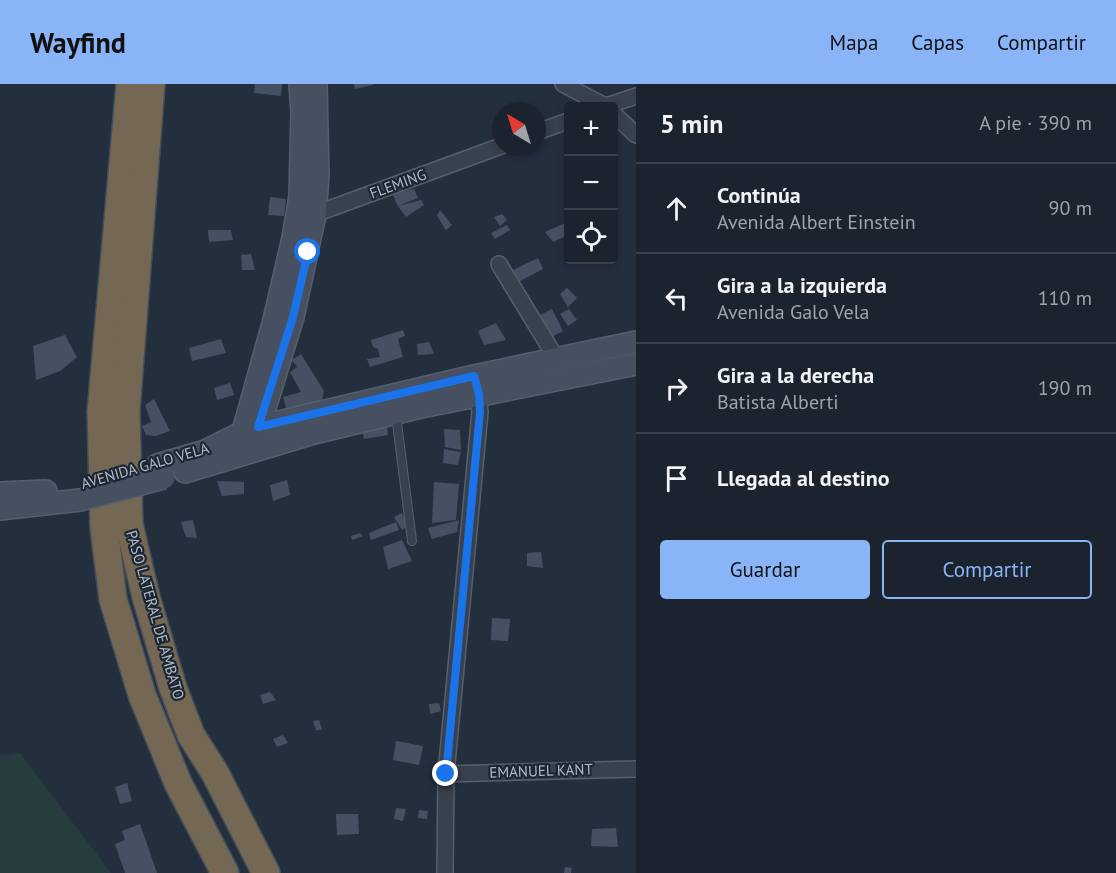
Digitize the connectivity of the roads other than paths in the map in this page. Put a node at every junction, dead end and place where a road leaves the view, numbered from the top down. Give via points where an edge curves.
1 (130, 84) edge
2 (151, 84) edge
3 (300, 84) edge
4 (316, 84) edge
5 (563, 84) edge
6 (636, 96) edge
7 (597, 102) edge
8 (617, 102) edge
9 (618, 118) edge
10 (564, 122) edge
11 (546, 129) edge
12 (636, 135) edge
13 (492, 149) edge
14 (305, 218) junction
15 (499, 264) dead end
16 (636, 342) edge
17 (556, 358) junction
18 (636, 364) edge
19 (477, 385) junction
20 (396, 413) junction
21 (250, 430) junction
22 (245, 454) junction
23 (161, 472) junction
24 (0, 493) edge
25 (78, 493) junction
26 (0, 509) edge
27 (412, 541) dead end
28 (636, 769) edge
29 (446, 774) junction
30 (225, 873) edge
31 (266, 873) edge
32 (445, 873) edge

1 - 30 highway, PASO LATERAL DE AMBATO via 101,412 104,528 113,599 142,695 178,783
2 - 31 highway, PASO LATERAL DE AMBATO via 126,411 129,524 153,620 191,735
3 - 14 main road via 300,196
4 - 14 main road via 318,175
5 - 7 street
6 - 8 street
9 - 12 street
10 - 11 street
13 - 14 street, FLEMING
14 - 21 main road via 274,320
15 - 17 street
16 - 17 main road, AVENIDA GALO VELA
17 - 19 main road, AVENIDA GALO VELA
18 - 19 main road, AVENIDA GALO VELA
19 - 20 main road, AVENIDA GALO VELA
19 - 21 main road, AVENIDA GALO VELA
19 - 29 street via 480,412
20 - 22 main road, AVENIDA GALO VELA
20 - 27 lane
21 - 22 main road
21 - 23 main road, AVENIDA GALO VELA
22 - 23 main road, AVENIDA GALO VELA
23 - 25 main road, AVENIDA GALO VELA
24 - 25 main road, AVENIDA GALO VELA
25 - 26 main road, AVENIDA GALO VELA
28 - 29 street, EMANUEL KANT
29 - 32 street

